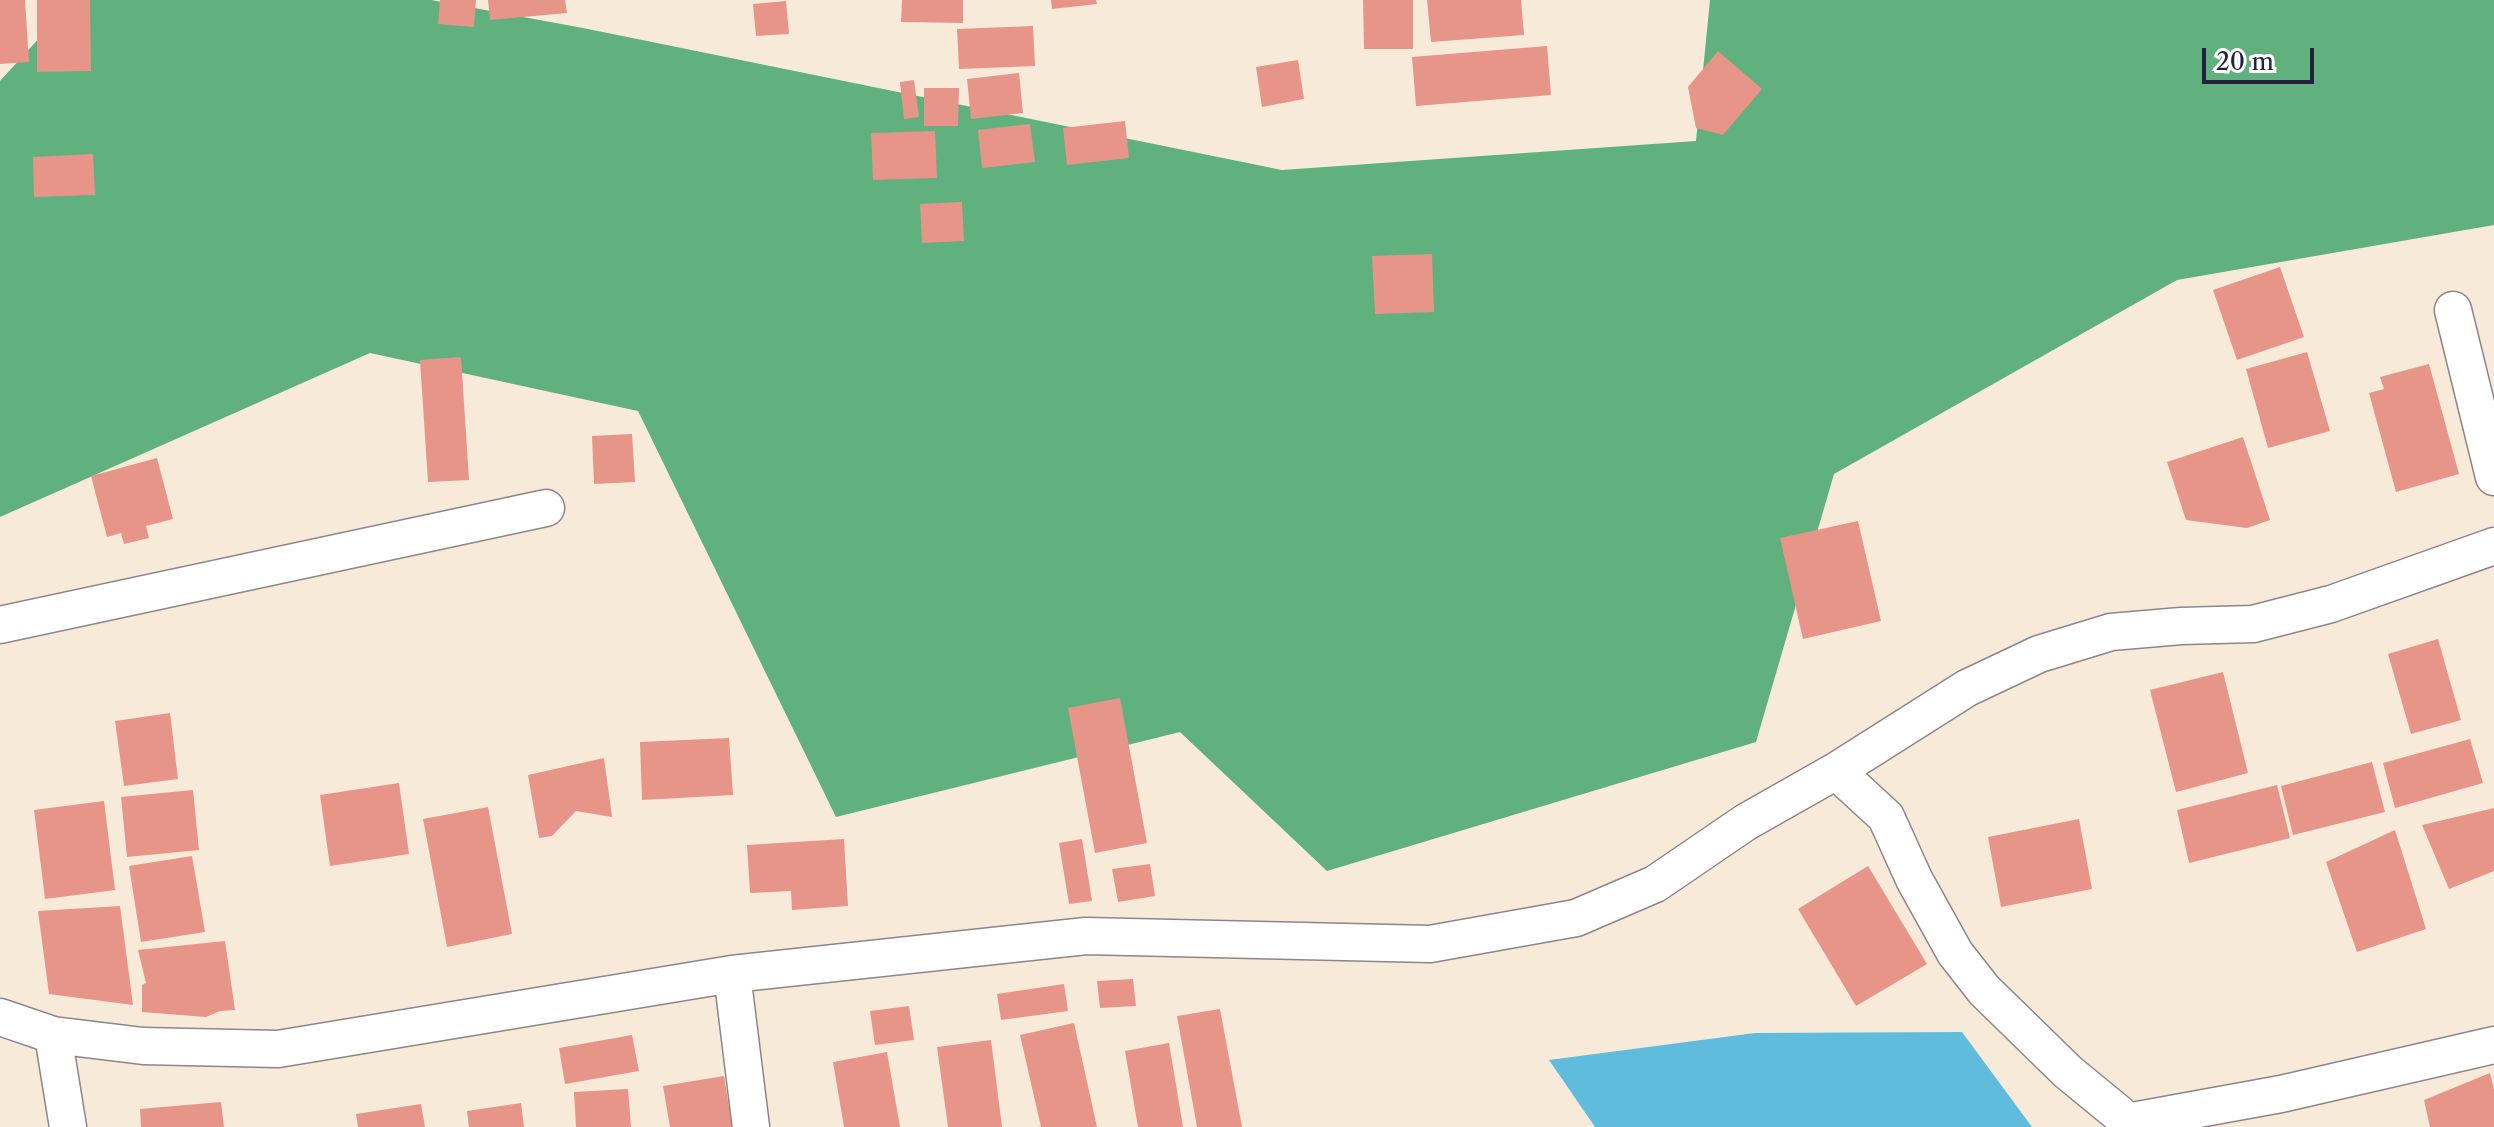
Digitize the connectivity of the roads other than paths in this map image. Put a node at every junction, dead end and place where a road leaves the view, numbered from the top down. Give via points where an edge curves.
1 (2453, 310) dead end
2 (2494, 477) edge
3 (546, 508) dead end
4 (2494, 546) edge
5 (0, 625) edge
6 (1836, 771) junction
7 (732, 974) junction
8 (0, 1017) edge
9 (53, 1035) junction
10 (2494, 1045) edge
11 (2128, 1124) edge
12 (68, 1127) edge
13 (751, 1127) edge

1 - 2 street
3 - 5 street
4 - 6 street via 2331,604 2253,624 2111,632 2039,654 1967,688
6 - 7 street via 1746,822 1655,884 1576,918 1430,944 1086,936
6 - 11 street via 1886,817 1955,953 1984,990
7 - 9 street via 278,1049 143,1046
7 - 13 street
8 - 9 street
9 - 12 street
10 - 11 street

